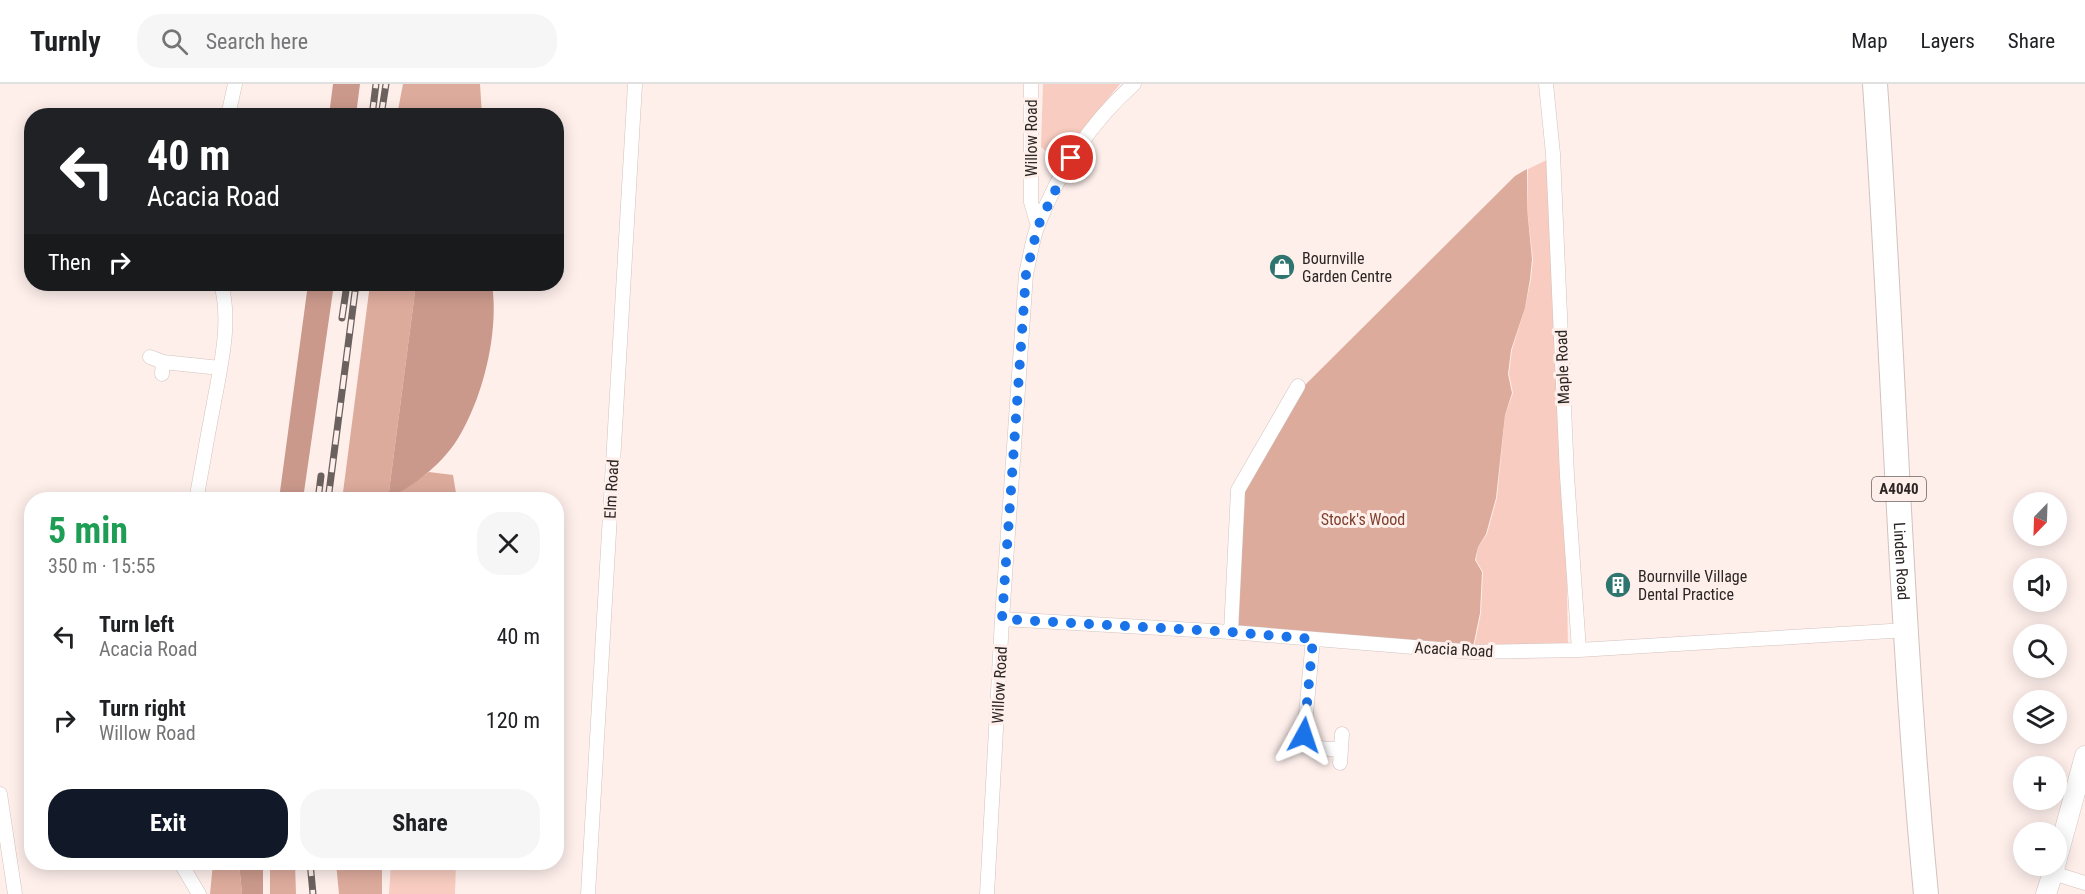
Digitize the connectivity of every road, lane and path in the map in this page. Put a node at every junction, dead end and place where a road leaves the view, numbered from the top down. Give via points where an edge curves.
1 (235, 84) edge
2 (635, 84) edge
3 (1031, 84) edge
4 (1134, 84) edge
5 (1546, 84) edge
6 (1875, 84) edge
7 (230, 108) edge
8 (1038, 226) junction
9 (223, 291) edge
10 (158, 364) dead end
11 (220, 368) junction
12 (1298, 386) dead end
13 (197, 492) edge
14 (1002, 619) junction
15 (1907, 630) junction
16 (1231, 632) junction
17 (1313, 639) junction
18 (1579, 650) junction
19 (1342, 734) dead end
20 (2085, 756) edge
21 (0, 794) edge
22 (2067, 823) edge
23 (185, 870) edge
24 (2067, 873) edge
25 (2052, 876) edge
26 (2085, 883) edge
27 (15, 894) edge
28 (199, 894) edge
29 (588, 894) edge
30 (987, 894) edge
31 (1926, 894) edge
32 (2046, 894) edge

1 - 7 street
2 - 29 street, Elm Road
3 - 8 street, Willow Road via 1031,202
4 - 8 street, Willow Road via 1095,124 1071,158
5 - 18 street, Maple Road
6 - 15 highway, Linden Road / A4040
8 - 14 street, Willow Road via 1026,274
9 - 11 street via 225,330
10 - 11 street
11 - 13 street
12 - 16 street via 1238,490
14 - 16 street, Acacia Road
14 - 30 street, Willow Road
15 - 18 street, Acacia Road
15 - 31 highway, Linden Road / A4040
16 - 17 street, Acacia Road
17 - 18 street, Acacia Road via 1474,652
17 - 19 street via 1304,735 1310,744 1340,756
20 - 22 street
21 - 27 street
23 - 28 street
24 - 26 street
25 - 32 street

